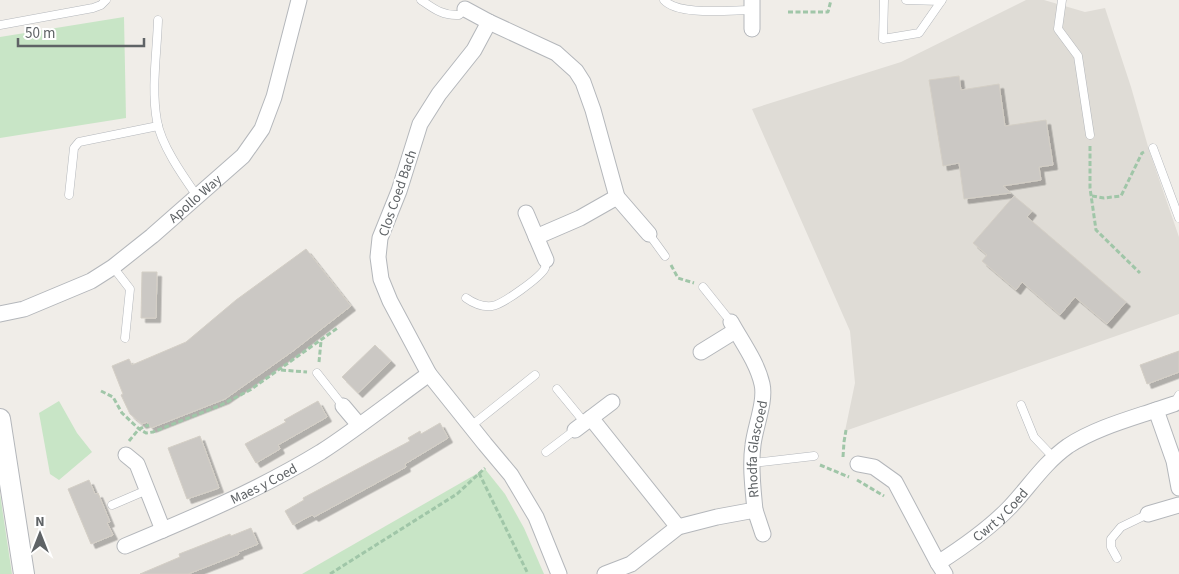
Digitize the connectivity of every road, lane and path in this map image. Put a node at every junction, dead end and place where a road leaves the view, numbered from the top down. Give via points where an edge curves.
1 (106, 0) edge
2 (299, 0) edge
3 (421, 0) edge
4 (664, 0) edge
5 (831, 0) edge
6 (884, 0) edge
7 (906, 0) edge
8 (1062, 0) edge
9 (942, 1) edge
10 (752, 5) edge
11 (466, 9) joint
12 (788, 12) dead end
13 (158, 20) dead end
14 (489, 22) junction
15 (0, 25) edge
16 (752, 29) dead end
17 (158, 126) junction
18 (1090, 135) joint
19 (1153, 148) joint
20 (69, 195) dead end
21 (197, 196) junction
22 (1092, 196) junction
23 (617, 198) junction
24 (526, 213) dead end
25 (1179, 218) edge
26 (649, 234) joint
27 (536, 237) junction
28 (665, 256) joint
29 (546, 260) joint
30 (113, 267) junction
31 (1140, 273) dead end
32 (704, 287) joint
33 (466, 298) dead end
34 (0, 314) edge
35 (733, 326) junction
36 (339, 327) dead end
37 (125, 338) dead end
38 (321, 340) junction
39 (701, 352) dead end
40 (280, 370) junction
41 (317, 373) junction
42 (429, 374) junction
43 (534, 375) dead end
44 (557, 389) dead end
45 (101, 391) dead end
46 (1176, 399) edge
47 (612, 402) dead end
48 (1021, 405) dead end
49 (343, 406) joint
50 (1156, 410) junction
51 (0, 419) edge
52 (584, 424) junction
53 (149, 425) dead end
54 (359, 425) junction
55 (471, 426) junction
56 (139, 429) junction
57 (846, 430) dead end
58 (126, 449) joint
59 (546, 452) dead end
60 (814, 456) dead end
61 (496, 457) junction
62 (801, 457) junction
63 (1054, 458) junction
64 (752, 463) junction
65 (848, 463) junction
66 (479, 473) junction
67 (843, 475) junction
68 (1179, 488) edge
69 (147, 490) junction
70 (907, 503) junction
71 (112, 505) dead end
72 (1179, 505) edge
73 (755, 510) junction
74 (1148, 514) joint
75 (678, 527) junction
76 (163, 530) junction
77 (763, 534) dead end
78 (124, 546) dead end
79 (1117, 558) dead end
80 (634, 569) edge
81 (941, 569) edge
82 (24, 574) edge
83 (330, 574) edge
84 (528, 574) edge
85 (559, 574) edge
86 (605, 574) edge

1 - 15 lane via 92,8
2 - 21 street, Apollo Way via 262,129 243,156
3 - 11 lane via 448,16 459,15
4 - 10 lane via 672,7 685,10
5 - 12 path via 828,12
6 - 9 lane via 883,40 919,33
7 - 9 lane
8 - 18 lane via 1058,29 1078,56
10 - 16 street
11 - 14 street
13 - 17 lane via 155,101
14 - 23 street via 556,53 576,71 593,110
14 - 42 street, Clos Coed Bach via 474,50 438,94 420,124 380,238 381,279
17 - 20 lane via 79,142 74,148
17 - 21 lane via 181,174
18 - 22 path
19 - 22 path via 1142,153 1121,196
19 - 25 lane
21 - 30 street, Apollo Way
22 - 31 path via 1096,230
23 - 26 street
23 - 27 street
24 - 27 street
26 - 28 lane
27 - 29 street
28 - 32 path via 678,278
29 - 33 lane via 540,275 506,301 483,306
30 - 34 street, Apollo Way via 66,292 24,309
30 - 37 lane via 130,289
32 - 35 lane
35 - 39 street
35 - 64 street, Rhodfa Glascoed via 763,386
36 - 38 path
38 - 40 path
38 - 41 path
40 - 41 path
40 - 56 path via 221,405 153,432
41 - 49 lane
42 - 54 street, Maes y Coed
42 - 55 street, Clos Coed Bach
43 - 55 lane
44 - 52 lane
45 - 56 path via 113,397 122,413
46 - 50 street, Cwrt y Coed
47 - 52 street
48 - 63 lane via 1034,437
49 - 54 street
50 - 63 street, Cwrt y Coed via 1092,433
50 - 68 street via 1174,461
51 - 82 street
52 - 59 lane
52 - 75 street
53 - 56 path
54 - 76 street, Maes y Coed via 278,476
55 - 61 street, Clos Coed Bach
56 - 58 path
57 - 65 path via 844,442
58 - 69 street via 137,464
60 - 62 lane
61 - 66 path
61 - 85 street, Clos Coed Bach via 536,517
62 - 64 lane
62 - 67 path
63 - 81 street, Cwrt y Coed via 1001,516
64 - 73 street, Rhodfa Glascoed
65 - 67 path
65 - 70 street via 884,472 895,482
66 - 83 path via 457,494
66 - 84 path
67 - 70 path via 899,506
69 - 71 lane
69 - 76 street
70 - 81 street
72 - 74 street
73 - 75 street, Rhodfa Glascoed
73 - 77 street
74 - 79 lane via 1121,527 1111,539
75 - 80 street, Rhodfa Glascoed
76 - 78 street, Maes y Coed
80 - 86 street, Rhodfa Glascoed

